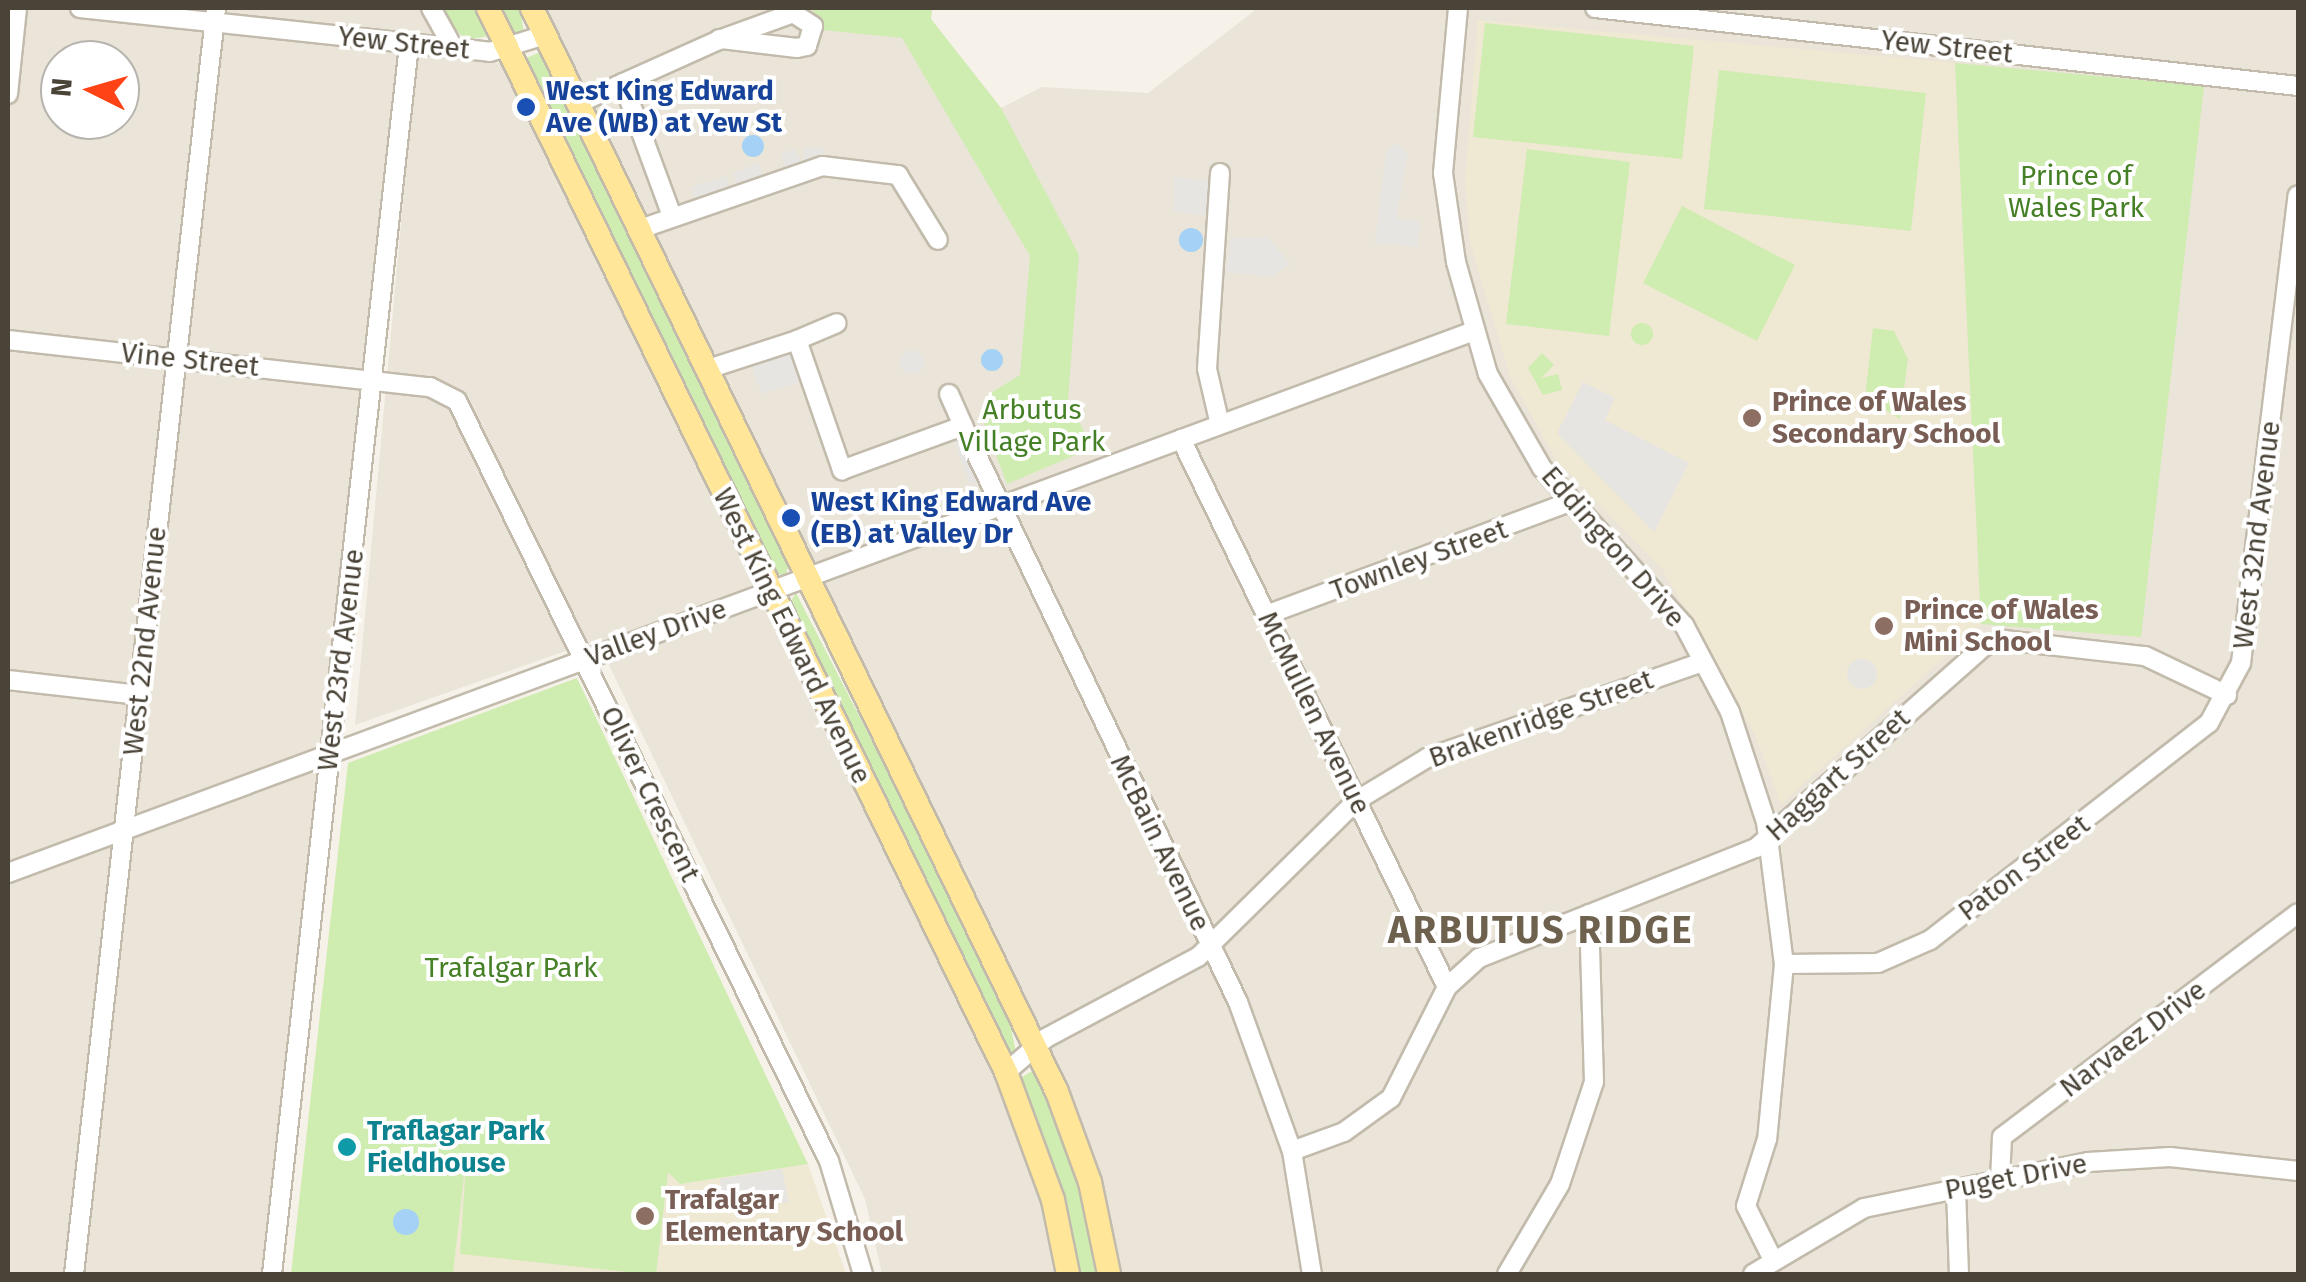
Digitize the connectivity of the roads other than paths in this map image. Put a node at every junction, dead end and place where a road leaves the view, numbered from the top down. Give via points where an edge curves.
1 (17, 8) edge
2 (80, 8) edge
3 (431, 8) edge
4 (488, 8) edge
5 (532, 8) edge
6 (1458, 8) edge
7 (1595, 8) edge
8 (215, 15) edge
9 (1734, 15) edge
10 (545, 35) junction
11 (720, 40) dead end
12 (409, 45) junction
13 (454, 49) junction
14 (509, 51) junction
15 (622, 83) junction
16 (2298, 86) edge
17 (8, 94) edge
18 (581, 102) junction
19 (1220, 173) dead end
20 (2298, 195) edge
21 (672, 216) junction
22 (643, 228) junction
23 (938, 240) dead end
24 (837, 322) dead end
25 (1474, 331) junction
26 (8, 340) edge
27 (797, 340) junction
28 (177, 359) junction
29 (710, 368) junction
30 (372, 380) junction
31 (949, 394) dead end
32 (1220, 425) junction
33 (963, 426) junction
34 (1181, 439) junction
35 (1570, 502) junction
36 (996, 507) junction
37 (809, 578) junction
38 (770, 592) junction
39 (1266, 615) junction
40 (585, 660) junction
41 (1702, 662) junction
42 (8, 680) edge
43 (139, 694) junction
44 (2227, 695) junction
45 (330, 754) junction
46 (1356, 801) junction
47 (124, 830) junction
48 (1769, 836) junction
49 (8, 873) edge
50 (2298, 913) edge
51 (1589, 914) junction
52 (1209, 946) junction
53 (1784, 964) junction
54 (1447, 987) junction
55 (1036, 1048) junction
56 (1006, 1072) junction
57 (1292, 1151) junction
58 (2298, 1171) edge
59 (2000, 1180) junction
60 (1956, 1189) junction
61 (1771, 1256) junction
62 (74, 1274) edge
63 (272, 1274) edge
64 (863, 1274) edge
65 (1068, 1274) edge
66 (1109, 1274) edge
67 (1312, 1274) edge
68 (1507, 1274) edge
69 (1752, 1274) edge
70 (1958, 1274) edge

1 - 17 street
2 - 8 street, Yew Street
3 - 13 street
4 - 14 main road, West King Edward Avenue
5 - 10 main road, West King Edward Avenue
6 - 25 street, Eddington Drive via 1444,173
7 - 9 street, Yew Street
8 - 12 street, Yew Street
8 - 28 street, West 22nd Avenue
9 - 16 street, Yew Street
10 - 14 street, Yew Street
10 - 18 main road, West King Edward Avenue
11 - 15 street
12 - 13 street, Yew Street
12 - 30 street, West 23rd Avenue
13 - 14 street, Yew Street
14 - 38 main road, West King Edward Avenue
15 - 18 street
15 - 21 street
18 - 22 main road, West King Edward Avenue
19 - 32 street via 1206,370
20 - 44 street, West 32nd Avenue via 2241,662
21 - 22 street
21 - 23 street via 822,166 898,175
22 - 29 main road, West King Edward Avenue
24 - 27 street
25 - 32 street, Valley Drive
25 - 35 street, Eddington Drive via 1510,417
26 - 28 street, Vine Street
27 - 29 street
27 - 33 street via 842,470
28 - 30 street, Vine Street
28 - 43 street, West 22nd Avenue
29 - 37 main road, West King Edward Avenue
30 - 40 street, Oliver Crescent via 440,389 457,401
30 - 45 street, West 23rd Avenue
31 - 33 street, McBain Avenue
32 - 34 street, Valley Drive
33 - 36 street, McBain Avenue
34 - 36 street, Valley Drive
34 - 39 street, McMullen Avenue
35 - 39 street, Townley Street
35 - 41 street, Eddington Drive via 1661,592
36 - 37 street, Valley Drive
36 - 52 street, McBain Avenue
37 - 38 street, Valley Drive
37 - 55 main road, West King Edward Avenue
38 - 40 street, Valley Drive
38 - 56 main road, West King Edward Avenue
39 - 46 street, McMullen Avenue
40 - 45 street, Valley Drive
40 - 64 street, Oliver Crescent via 829,1161
41 - 46 street, Brakenridge Street via 1427,758
41 - 48 street, Eddington Drive via 1752,768
42 - 43 street
43 - 47 street, West 22nd Avenue
44 - 48 street, Haggart Street via 2145,656 2004,640 1984,646
44 - 53 street, Paton Street via 2190,745 1930,940 1878,963
45 - 47 street, Valley Drive
45 - 63 street, West 23rd Avenue
46 - 52 street, Brakenridge Street
46 - 54 street, McMullen Avenue
47 - 49 street, Valley Drive
47 - 62 street, West 22nd Avenue
48 - 51 street, Haggart Street
48 - 53 street, Eddington Drive
50 - 59 street, Narvaez Drive via 2002,1137
51 - 54 street, Haggart Street via 1510,939
51 - 68 street via 1594,1082 1560,1184
52 - 55 street, Brakenridge Street
52 - 57 street, McBain Avenue
53 - 61 street, Eddington Drive via 1766,1139 1746,1206
54 - 57 street, Haggart Street via 1391,1098 1344,1132
55 - 56 street, Brakenridge Street
55 - 66 main road, West King Edward Avenue via 1085,1165
56 - 65 main road, West King Edward Avenue via 1053,1200
57 - 67 street, McBain Avenue
58 - 59 street, Puget Drive via 2130,1156
59 - 60 street, Puget Drive
60 - 61 street, Puget Drive via 1864,1208
60 - 70 street
61 - 69 street, Puget Drive

